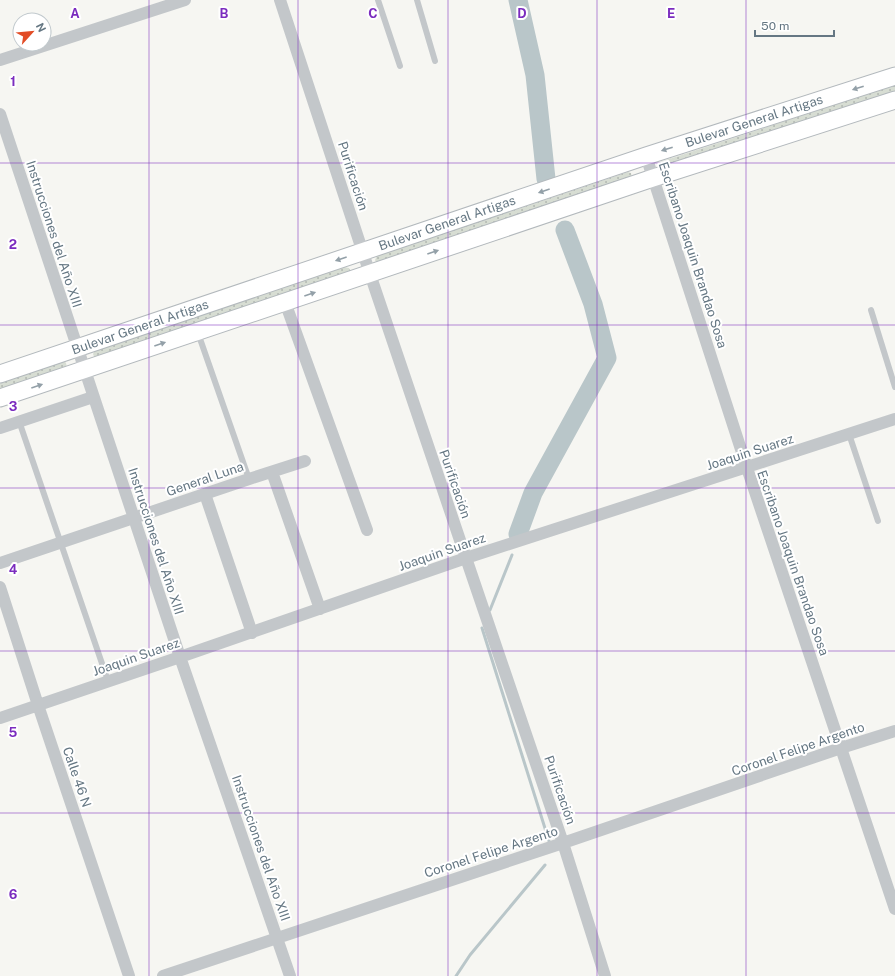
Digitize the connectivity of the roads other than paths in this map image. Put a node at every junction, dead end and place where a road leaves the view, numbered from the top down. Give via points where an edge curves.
1 (184, 0) edge
2 (280, 0) edge
3 (378, 0) edge
4 (417, 0) edge
5 (0, 60) edge
6 (435, 61) dead end
7 (400, 66) dead end
8 (895, 76) edge
9 (895, 100) edge
10 (0, 114) edge
11 (646, 156) junction
12 (653, 178) junction
13 (363, 252) junction
14 (370, 274) junction
15 (285, 302) junction
16 (871, 310) dead end
17 (197, 332) junction
18 (77, 348) junction
19 (84, 370) junction
20 (0, 374) edge
21 (895, 387) edge
22 (93, 397) junction
23 (0, 398) edge
24 (895, 419) edge
25 (19, 421) junction
26 (0, 428) edge
27 (849, 434) junction
28 (305, 461) dead end
29 (747, 468) junction
30 (272, 472) junction
31 (250, 479) junction
32 (205, 494) junction
33 (134, 518) junction
34 (878, 521) dead end
35 (367, 530) dead end
36 (61, 542) junction
37 (466, 558) junction
38 (0, 563) edge
39 (0, 587) edge
40 (320, 609) junction
41 (252, 633) junction
42 (180, 657) junction
43 (108, 682) junction
44 (38, 705) junction
45 (0, 718) edge
46 (895, 731) edge
47 (841, 748) junction
48 (564, 843) junction
49 (895, 909) edge
50 (278, 937) junction
51 (130, 976) edge
52 (163, 976) edge
53 (290, 976) edge
54 (605, 976) edge

1 - 5 street
2 - 13 street, Purificación
3 - 7 lane
4 - 6 lane
8 -> 11 street, Bulevar General Artigas
9 - 12 street, Bulevar General Artigas
10 - 18 street, Instrucciones del Año XIII
11 - 12 street, Escribano Joaquin Brandao Sosa
11 -> 13 street, Bulevar General Artigas
14 -> 12 street, Bulevar General Artigas
12 - 29 street, Escribano Joaquin Brandao Sosa
13 - 14 street, Purificación
13 -> 18 street, Bulevar General Artigas
15 -> 14 street, Bulevar General Artigas
14 - 37 street, Purificación
15 - 17 street, Bulevar General Artigas
15 - 35 street
16 - 21 lane
19 -> 17 street, Bulevar General Artigas
17 - 31 lane
18 - 19 street, Instrucciones del Año XIII
18 - 20 street, Bulevar General Artigas
19 - 22 street, Instrucciones del Año XIII
23 -> 19 street, Bulevar General Artigas
22 - 25 street
22 - 33 street, Instrucciones del Año XIII
24 - 27 street, Joaquin Suarez
25 - 26 street
25 - 36 lane
27 - 29 street, Joaquin Suarez
27 - 34 lane
28 - 30 street, General Luna
29 - 37 street, Joaquin Suarez
29 - 47 street, Escribano Joaquin Brandao Sosa
30 - 31 street, General Luna
30 - 40 street
31 - 32 street, General Luna
32 - 33 street, General Luna
32 - 41 street
33 - 36 street, General Luna
33 - 42 street, Instrucciones del Año XIII
36 - 38 street, General Luna
36 - 43 lane
37 - 40 street, Joaquin Suarez
37 - 48 street, Purificación
39 - 44 street, Calle 46 N
40 - 41 street, Joaquin Suarez
41 - 42 street, Joaquin Suarez
42 - 43 street, Joaquin Suarez
42 - 50 street, Instrucciones del Año XIII
43 - 44 street, Joaquin Suarez
44 - 45 street, Joaquin Suarez
44 - 51 street, Calle 46 N
46 - 47 street, Coronel Felipe Argento
47 - 48 street, Coronel Felipe Argento
47 - 49 street, Escribano Joaquin Brandao Sosa
48 - 50 street, Coronel Felipe Argento
48 - 54 street, Purificación
50 - 52 street, Coronel Felipe Argento
50 - 53 street, Instrucciones del Año XIII

